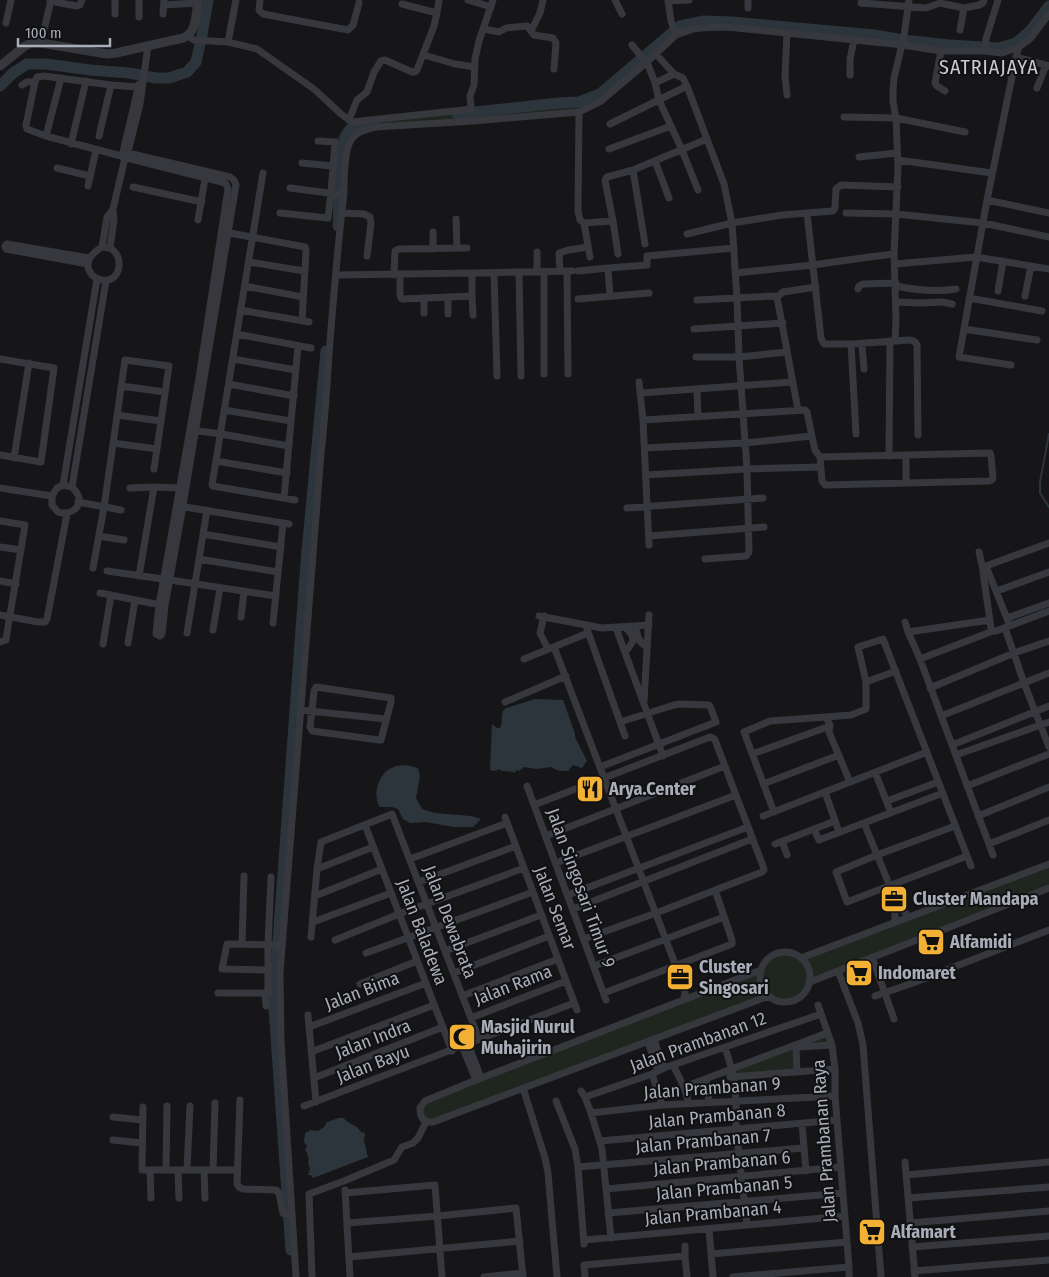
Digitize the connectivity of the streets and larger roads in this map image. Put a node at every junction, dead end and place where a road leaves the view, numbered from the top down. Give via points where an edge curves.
1 (11, 0) edge
2 (82, 0) edge
3 (115, 0) edge
4 (139, 0) edge
5 (236, 0) edge
6 (260, 0) edge
7 (439, 0) edge
8 (468, 0) edge
9 (543, 0) edge
10 (615, 0) edge
11 (668, 0) edge
12 (689, 0) edge
13 (984, 0) edge
14 (998, 0) edge
15 (50, 1) edge
16 (197, 1) edge
17 (164, 2) edge
18 (358, 2) dead end
19 (861, 3) dead end
20 (908, 3) edge
21 (402, 4) dead end
22 (492, 4) edge
23 (964, 8) junction
24 (436, 13) junction
25 (115, 14) dead end
26 (163, 14) dead end
27 (622, 14) dead end
28 (1049, 14) edge
29 (139, 16) dead end
30 (6, 23) dead end
31 (484, 29) junction
32 (960, 30) dead end
33 (531, 31) junction
34 (675, 33) junction
35 (788, 34) junction
36 (191, 38) junction
37 (854, 40) junction
38 (228, 42) junction
39 (41, 43) junction
40 (632, 45) dead end
41 (903, 45) junction
42 (146, 47) junction
43 (1019, 47) junction
44 (941, 51) junction
45 (984, 51) junction
46 (656, 54) junction
47 (424, 55) junction
48 (1016, 57) junction
49 (645, 61) junction
50 (1047, 65) edge
51 (0, 66) edge
52 (475, 67) junction
53 (554, 69) dead end
54 (674, 74) junction
55 (850, 76) dead end
56 (61, 78) junction
57 (86, 81) junction
58 (35, 82) junction
59 (655, 83) junction
60 (22, 85) dead end
61 (111, 85) junction
62 (140, 86) junction
63 (686, 86) junction
64 (1037, 88) dead end
65 (944, 91) dead end
66 (787, 95) dead end
67 (659, 100) junction
68 (579, 112) junction
69 (472, 115) junction
70 (844, 117) dead end
71 (896, 118) junction
72 (348, 120) junction
73 (610, 124) dead end
74 (671, 126) junction
75 (965, 132) dead end
76 (46, 136) junction
77 (99, 136) dead end
78 (706, 139) junction
79 (318, 141) dead end
80 (71, 144) junction
81 (609, 149) dead end
82 (96, 150) junction
83 (682, 150) junction
84 (125, 155) junction
85 (859, 157) dead end
86 (898, 157) junction
87 (655, 161) junction
88 (302, 163) dead end
89 (332, 166) junction
90 (57, 168) dead end
91 (633, 170) junction
92 (992, 172) junction
93 (263, 173) dead end
94 (206, 174) junction
95 (90, 176) junction
96 (230, 177) junction
97 (226, 184) junction
98 (88, 186) dead end
99 (133, 187) dead end
100 (898, 187) junction
101 (290, 188) dead end
102 (698, 190) dead end
103 (331, 193) junction
104 (343, 195) junction
105 (670, 198) dead end
106 (986, 200) junction
107 (202, 202) junction
108 (1049, 212) edge
109 (280, 213) dead end
110 (342, 213) junction
111 (807, 213) junction
112 (846, 213) dead end
113 (896, 214) junction
114 (456, 219) dead end
115 (198, 220) dead end
116 (614, 221) junction
117 (584, 223) junction
118 (732, 223) junction
119 (983, 223) junction
120 (225, 232) junction
121 (433, 232) dead end
122 (687, 234) dead end
123 (252, 237) junction
124 (1049, 237) edge
125 (645, 244) dead end
126 (106, 247) junction
127 (588, 247) junction
128 (457, 248) junction
129 (466, 248) dead end
130 (734, 248) junction
131 (433, 249) junction
132 (538, 252) dead end
133 (618, 254) dead end
134 (894, 254) junction
135 (367, 256) dead end
136 (590, 257) dead end
137 (976, 257) junction
138 (89, 261) junction
139 (249, 262) junction
140 (1002, 262) junction
141 (895, 264) junction
142 (813, 265) junction
143 (1031, 266) junction
144 (608, 268) junction
145 (1049, 269) edge
146 (541, 271) junction
147 (569, 271) junction
148 (304, 272) junction
149 (519, 272) junction
150 (494, 273) junction
151 (736, 273) junction
152 (397, 274) junction
153 (472, 274) junction
154 (336, 275) junction
155 (97, 279) junction
156 (106, 281) junction
157 (896, 284) junction
158 (245, 286) junction
159 (816, 287) junction
160 (858, 289) dead end
161 (956, 289) dead end
162 (998, 291) dead end
163 (648, 292) dead end
164 (472, 296) junction
165 (610, 296) junction
166 (777, 296) junction
167 (1025, 296) dead end
168 (302, 297) junction
169 (448, 297) junction
170 (424, 298) junction
171 (578, 298) dead end
172 (737, 298) junction
173 (969, 298) junction
174 (697, 300) dead end
175 (896, 302) junction
176 (952, 304) dead end
177 (240, 310) junction
178 (1042, 311) dead end
179 (424, 314) dead end
180 (448, 314) dead end
181 (473, 315) dead end
182 (783, 323) junction
183 (739, 326) junction
184 (964, 328) junction
185 (694, 329) dead end
186 (237, 334) junction
187 (1037, 340) dead end
188 (892, 341) junction
189 (851, 344) junction
190 (862, 344) junction
191 (298, 346) junction
192 (310, 348) dead end
193 (787, 352) junction
194 (696, 357) dead end
195 (739, 357) junction
196 (0, 359) edge
197 (233, 359) junction
198 (29, 364) junction
199 (1011, 365) dead end
200 (864, 369) dead end
201 (296, 370) junction
202 (544, 374) dead end
203 (568, 374) dead end
204 (497, 376) dead end
205 (521, 376) dead end
206 (639, 382) dead end
207 (792, 382) junction
208 (229, 384) junction
209 (121, 386) junction
210 (741, 386) junction
211 (697, 389) junction
212 (165, 392) junction
213 (641, 393) junction
214 (294, 396) junction
215 (224, 410) junction
216 (798, 410) junction
217 (743, 414) junction
218 (117, 415) junction
219 (698, 417) junction
220 (643, 420) junction
221 (161, 421) junction
222 (291, 422) junction
223 (193, 431) junction
224 (220, 434) junction
225 (856, 434) dead end
226 (918, 435) dead end
227 (812, 436) junction
228 (113, 443) junction
229 (744, 443) junction
230 (289, 446) junction
231 (645, 448) junction
232 (157, 449) junction
233 (0, 455) edge
234 (889, 456) junction
235 (906, 456) junction
236 (820, 457) junction
237 (14, 458) junction
238 (216, 461) junction
239 (821, 467) junction
240 (154, 469) dead end
241 (747, 469) junction
242 (287, 473) junction
243 (646, 475) junction
244 (906, 483) junction
245 (63, 485) junction
246 (72, 487) junction
247 (154, 487) junction
248 (0, 488) edge
249 (130, 488) dead end
250 (180, 488) junction
251 (52, 496) junction
252 (284, 498) junction
253 (763, 498) dead end
254 (295, 500) dead end
255 (748, 500) junction
256 (78, 502) junction
257 (180, 506) junction
258 (104, 507) junction
259 (647, 507) junction
260 (627, 508) dead end
261 (121, 510) dead end
262 (207, 510) junction
263 (67, 514) junction
264 (0, 521) edge
265 (764, 527) dead end
266 (748, 528) junction
267 (203, 534) junction
268 (99, 536) junction
269 (649, 536) junction
270 (124, 540) dead end
271 (1049, 543) edge
272 (649, 545) dead end
273 (0, 547) edge
274 (281, 547) junction
275 (21, 550) junction
276 (979, 552) dead end
277 (199, 559) junction
278 (705, 559) dead end
279 (94, 568) dead end
280 (985, 568) junction
281 (107, 571) dead end
282 (278, 572) junction
283 (1049, 572) edge
284 (139, 576) junction
285 (167, 579) junction
286 (0, 581) edge
287 (16, 584) junction
288 (195, 584) junction
289 (220, 588) junction
290 (244, 591) junction
291 (997, 591) junction
292 (100, 593) dead end
293 (111, 596) junction
294 (276, 596) junction
295 (135, 600) junction
296 (1049, 603) edge
297 (1049, 611) edge
298 (0, 615) edge
299 (649, 615) dead end
300 (10, 617) junction
301 (241, 617) dead end
302 (1007, 618) junction
303 (990, 620) junction
304 (905, 622) dead end
305 (273, 623) dead end
306 (648, 625) junction
307 (636, 626) junction
308 (626, 627) junction
309 (1008, 627) junction
310 (616, 628) junction
311 (587, 629) junction
312 (213, 630) dead end
313 (993, 631) junction
314 (908, 632) junction
315 (187, 633) dead end
316 (1049, 641) edge
317 (0, 642) edge
318 (128, 643) dead end
319 (103, 644) dead end
320 (647, 646) junction
321 (551, 648) junction
322 (624, 650) junction
323 (1014, 653) junction
324 (524, 659) dead end
325 (920, 659) junction
326 (896, 671) junction
327 (1049, 673) edge
328 (566, 676) junction
329 (645, 676) junction
330 (634, 678) junction
331 (866, 682) junction
332 (1024, 683) junction
333 (930, 688) junction
334 (505, 702) dead end
335 (644, 704) junction
336 (1049, 706) edge
337 (300, 710) junction
338 (1034, 711) junction
339 (312, 712) junction
340 (647, 714) junction
341 (941, 716) junction
342 (826, 717) junction
343 (386, 719) junction
344 (620, 722) junction
345 (1049, 722) edge
346 (1041, 724) junction
347 (830, 726) junction
348 (625, 736) dead end
349 (952, 744) junction
350 (658, 745) junction
351 (1049, 746) edge
352 (927, 752) junction
353 (752, 754) junction
354 (1049, 754) edge
355 (839, 755) junction
356 (956, 755) junction
357 (662, 756) junction
358 (725, 766) junction
359 (600, 768) junction
360 (875, 772) junction
361 (604, 778) junction
362 (850, 782) junction
363 (938, 782) junction
364 (764, 784) junction
365 (527, 786) dead end
366 (967, 786) junction
367 (1049, 787) edge
368 (824, 792) junction
369 (943, 793) junction
370 (736, 795) junction
371 (886, 801) junction
372 (534, 805) junction
373 (616, 809) junction
374 (774, 812) junction
375 (891, 813) junction
376 (763, 816) dead end
377 (978, 816) junction
378 (1049, 820) edge
379 (835, 821) junction
380 (864, 823) junction
381 (365, 825) junction
382 (955, 826) junction
383 (748, 827) junction
384 (814, 829) junction
385 (839, 832) junction
386 (546, 836) junction
387 (626, 836) junction
388 (752, 839) junction
389 (782, 841) junction
390 (774, 844) dead end
391 (989, 844) junction
392 (516, 846) junction
393 (374, 847) junction
394 (787, 855) dead end
395 (877, 855) junction
396 (993, 855) dead end
397 (967, 856) junction
398 (410, 859) junction
399 (556, 863) junction
400 (1049, 864) edge
401 (970, 866) dead end
402 (524, 868) junction
403 (317, 869) junction
404 (382, 869) junction
405 (639, 869) junction
406 (244, 876) dead end
407 (271, 877) dead end
408 (644, 881) junction
409 (418, 882) junction
410 (890, 887) junction
411 (1049, 888) edge
412 (715, 890) junction
413 (391, 892) junction
414 (533, 892) junction
415 (568, 895) junction
416 (315, 896) junction
417 (427, 904) junction
418 (573, 908) junction
419 (898, 911) junction
420 (399, 914) junction
421 (656, 914) junction
422 (541, 915) junction
423 (724, 917) junction
424 (909, 917) junction
425 (312, 922) junction
426 (895, 922) junction
427 (436, 926) junction
428 (1049, 930) edge
429 (549, 936) junction
430 (311, 937) dead end
431 (408, 937) junction
432 (584, 939) junction
433 (665, 939) junction
434 (335, 940) dead end
435 (242, 944) junction
436 (268, 944) junction
437 (280, 945) junction
438 (445, 951) junction
439 (366, 953) dead end
440 (872, 957) junction
441 (802, 958) junction
442 (558, 959) junction
443 (417, 960) junction
444 (594, 966) junction
445 (676, 967) junction
446 (267, 970) junction
447 (762, 970) junction
448 (838, 971) junction
449 (454, 973) junction
450 (566, 981) junction
451 (810, 982) junction
452 (426, 983) junction
453 (360, 984) dead end
454 (218, 993) dead end
455 (268, 993) junction
456 (885, 993) junction
457 (687, 994) junction
458 (462, 996) junction
459 (769, 996) junction
460 (874, 996) dead end
461 (574, 1003) junction
462 (434, 1005) junction
463 (818, 1005) dead end
464 (266, 1006) dead end
465 (577, 1010) dead end
466 (821, 1014) junction
467 (308, 1015) dead end
468 (471, 1018) junction
469 (894, 1019) dead end
470 (309, 1027) junction
471 (443, 1028) junction
472 (827, 1033) junction
473 (479, 1040) junction
474 (651, 1041) junction
475 (832, 1044) junction
476 (465, 1045) junction
477 (796, 1046) junction
478 (725, 1047) junction
479 (452, 1050) junction
480 (311, 1052) junction
481 (673, 1065) junction
482 (835, 1069) junction
483 (658, 1071) junction
484 (797, 1072) junction
485 (733, 1073) junction
486 (314, 1078) junction
487 (479, 1079) junction
488 (706, 1079) junction
489 (684, 1087) junction
490 (521, 1089) junction
491 (835, 1096) junction
492 (240, 1100) dead end
493 (736, 1100) junction
494 (556, 1101) dead end
495 (316, 1102) junction
496 (709, 1102) junction
497 (215, 1103) dead end
498 (689, 1103) junction
499 (662, 1105) junction
500 (167, 1106) dead end
501 (190, 1106) dead end
502 (304, 1106) dead end
503 (143, 1107) dead end
504 (591, 1113) junction
505 (113, 1117) dead end
506 (142, 1120) junction
507 (837, 1120) junction
508 (426, 1122) junction
509 (802, 1124) junction
510 (736, 1130) junction
511 (113, 1140) dead end
512 (600, 1141) junction
513 (142, 1144) junction
514 (804, 1148) junction
515 (739, 1153) junction
516 (905, 1162) dead end
517 (1049, 1162) edge
518 (604, 1164) junction
519 (840, 1167) junction
520 (578, 1168) junction
521 (150, 1170) junction
522 (166, 1170) junction
523 (178, 1170) junction
524 (187, 1170) junction
525 (204, 1170) junction
526 (213, 1170) junction
527 (237, 1170) junction
528 (806, 1171) junction
529 (906, 1175) junction
530 (742, 1177) junction
531 (1049, 1188) edge
532 (606, 1189) junction
533 (843, 1193) junction
534 (151, 1198) dead end
535 (179, 1198) dead end
536 (205, 1198) dead end
537 (908, 1198) junction
538 (744, 1201) junction
539 (1049, 1211) edge
540 (608, 1213) junction
541 (292, 1214) junction
542 (438, 1216) junction
543 (845, 1216) junction
544 (347, 1223) junction
545 (910, 1223) junction
546 (747, 1225) junction
547 (709, 1229) junction
548 (1049, 1236) edge
549 (611, 1238) junction
550 (520, 1241) junction
551 (847, 1242) junction
552 (685, 1246) dead end
553 (912, 1247) junction
554 (440, 1248) junction
555 (711, 1254) junction
556 (584, 1256) dead end
557 (686, 1256) junction
558 (349, 1257) junction
559 (1049, 1260) edge
560 (584, 1265) junction
561 (849, 1267) junction
562 (828, 1273) edge
563 (915, 1274) edge
564 (523, 1275) edge
565 (296, 1277) edge
566 (312, 1277) edge
567 (350, 1277) edge
568 (442, 1277) edge
569 (484, 1277) edge
570 (556, 1277) edge
571 (585, 1277) edge
572 (687, 1277) edge
573 (713, 1277) edge
574 (733, 1277) edge
575 (849, 1277) edge
576 (881, 1277) edge

1 - 30 street
2 - 15 street via 77,6
3 - 25 street
4 - 29 street
5 - 38 street
6 - 18 street via 259,10 263,14 348,30 353,25
7 - 24 street
8 - 22 street
9 - 33 street
10 - 27 street
11 - 12 street
11 - 34 street
13 - 23 street via 979,6
14 - 45 street
15 - 39 street
16 - 17 street
16 - 36 street
17 - 26 street
19 - 20 street
20 - 23 street via 926,8 940,3
20 - 41 street
21 - 24 street
22 - 31 street
23 - 32 street
24 - 47 street
28 - 43 street via 1032,37
31 - 33 street via 499,32 527,26
31 - 52 street
33 - 53 street via 536,36 554,40
34 - 35 street via 722,26
34 - 46 street
35 - 37 street
35 - 66 street
36 - 38 street
36 - 42 street
37 - 41 street
37 - 55 street
38 - 72 street via 257,49 314,89
39 - 42 street via 107,54
39 - 51 street via 25,46
40 - 49 street
41 - 44 street
41 - 71 street via 894,78
42 - 62 street
43 - 45 street via 1002,53
43 - 48 street
44 - 45 street
44 - 65 street via 935,82
46 - 49 street
46 - 54 street
47 - 52 street
47 - 72 street via 414,72 380,61 367,92 357,100
48 - 50 street
48 - 92 street
49 - 59 street
49 - 68 street via 601,101
50 - 64 street
52 - 69 street via 470,96
54 - 59 street
54 - 63 street via 683,78
56 - 57 street
56 - 58 street via 39,76
56 - 76 street
57 - 61 street
57 - 80 street
58 - 60 street
58 - 76 street via 26,127
59 - 67 street
61 - 62 street
61 - 77 street
62 - 84 street
63 - 67 street
63 - 78 street
67 - 73 street
67 - 74 street
68 - 69 street
68 - 117 street via 578,211
69 - 72 street
69 - 104 street via 361,131 348,145
70 - 71 street
71 - 75 street
71 - 86 street
74 - 81 street
74 - 83 street
76 - 80 street
78 - 83 street
78 - 118 street via 718,164
79 - 89 street via 335,142
80 - 82 street
82 - 84 street
82 - 95 street
83 - 87 street
83 - 102 street
84 - 94 street
84 - 126 street
85 - 86 street
86 - 92 street
86 - 100 street
87 - 91 street
87 - 105 street
88 - 89 street
89 - 103 street
90 - 95 street
91 - 116 street via 605,179
91 - 125 street
92 - 106 street
93 - 123 street
94 - 96 street
94 - 97 street
94 - 107 street
95 - 98 street
96 - 97 street
96 - 120 street via 236,185
97 - 120 street
99 - 107 street
100 - 111 street via 841,185 836,189 834,210
100 - 113 street
101 - 103 street
103 - 104 street
103 - 109 street via 328,218
104 - 110 street
106 - 108 street
106 - 119 street
107 - 115 street
110 - 135 street via 370,217
110 - 154 street
111 - 118 street
111 - 142 street
112 - 113 street
113 - 119 street
113 - 134 street
114 - 128 street
116 - 117 street
116 - 133 street
117 - 127 street
118 - 122 street
118 - 130 street
119 - 124 street
119 - 137 street
120 - 123 street
120 - 223 street
121 - 131 street
123 - 139 street
123 - 148 street via 304,246
126 - 138 street via 94,252
126 - 156 street via 117,255 120,262 115,276
127 - 136 street
127 - 147 street via 559,253
128 - 129 street
128 - 131 street
130 - 144 street via 646,256 647,265
130 - 151 street
131 - 152 street via 395,251
132 - 146 street
134 - 141 street
134 - 142 street
137 - 140 street
137 - 141 street
137 - 173 street
138 - 138 street via 7,244 5,246 17,251
138 - 155 street via 90,271
139 - 148 street
139 - 158 street
140 - 143 street
140 - 162 street
141 - 157 street
142 - 151 street
142 - 159 street
143 - 145 street
143 - 167 street
144 - 147 street
144 - 165 street
146 - 147 street
146 - 149 street
146 - 202 street
147 - 203 street
148 - 168 street
149 - 150 street
149 - 205 street
150 - 153 street
150 - 204 street
151 - 172 street
152 - 153 street
152 - 154 street
152 - 170 street via 401,298
153 - 164 street
154 - 337 street
155 - 156 street
155 - 245 street
156 - 246 street
157 - 160 street via 863,284
157 - 161 street via 921,290
157 - 175 street
158 - 168 street
158 - 177 street
159 - 166 street via 783,292
159 - 189 street via 822,341 824,344
163 - 165 street
164 - 169 street
164 - 181 street
165 - 171 street
166 - 172 street
166 - 182 street
168 - 177 street via 306,321
169 - 170 street
169 - 180 street
170 - 179 street
172 - 174 street
172 - 183 street
173 - 178 street
173 - 184 street
175 - 176 street
175 - 188 street
177 - 186 street
182 - 183 street
182 - 193 street
183 - 185 street
183 - 195 street
184 - 187 street
184 - 199 street via 959,356
186 - 191 street
186 - 197 street
188 - 190 street
188 - 226 street via 913,340 917,345
188 - 234 street
189 - 190 street
189 - 225 street
190 - 200 street
191 - 192 street
191 - 201 street
193 - 195 street
193 - 207 street
194 - 195 street
195 - 210 street
196 - 198 street
197 - 201 street
197 - 208 street
198 - 237 street
198 - 237 street via 54,368 41,462
201 - 214 street
206 - 213 street
207 - 210 street
207 - 216 street
208 - 214 street
208 - 215 street
209 - 212 street
209 - 212 street via 125,360 169,366
209 - 218 street
210 - 211 street
210 - 217 street
211 - 213 street
211 - 219 street
212 - 221 street
213 - 220 street
214 - 222 street
215 - 222 street
215 - 224 street
216 - 217 street
216 - 227 street via 807,411
217 - 219 street
217 - 229 street
218 - 221 street
218 - 228 street
219 - 220 street
220 - 231 street
221 - 232 street
222 - 230 street
223 - 224 street
223 - 250 street
223 - 257 street
224 - 230 street
224 - 238 street
227 - 229 street
227 - 236 street
228 - 232 street
228 - 258 street
229 - 231 street
229 - 241 street
230 - 242 street
231 - 243 street
232 - 240 street
233 - 237 street
234 - 235 street
234 - 236 street
235 - 244 street
235 - 244 street via 990,454 993,478 989,481
236 - 239 street
238 - 242 street
238 - 252 street via 213,486
239 - 241 street
239 - 244 street via 825,485
241 - 243 street
241 - 255 street
242 - 252 street
243 - 259 street
245 - 246 street
245 - 251 street
246 - 256 street
247 - 249 street
247 - 250 street
247 - 284 street
248 - 251 street
250 - 257 street
251 - 263 street via 52,505 58,512
252 - 254 street
253 - 255 street
255 - 259 street
255 - 266 street
256 - 258 street
256 - 263 street via 78,506
257 - 262 street
257 - 285 street
258 - 261 street
258 - 268 street
259 - 260 street
259 - 269 street
262 - 267 street
262 - 274 street via 286,523
263 - 300 street via 47,619 38,622
264 - 275 street via 25,525
265 - 266 street
266 - 269 street
266 - 278 street via 748,556
267 - 274 street
267 - 277 street
268 - 270 street
268 - 279 street
269 - 272 street
271 - 280 street
273 - 275 street
274 - 282 street
275 - 287 street
276 - 280 street
277 - 282 street
277 - 288 street
280 - 291 street
280 - 303 street via 983,575
281 - 284 street
282 - 294 street
283 - 291 street
284 - 285 street
285 - 288 street
285 - 295 street via 162,605
286 - 287 street
287 - 300 street
288 - 289 street
288 - 315 street
289 - 290 street
289 - 312 street
290 - 294 street
290 - 301 street
291 - 302 street
292 - 293 street
293 - 295 street
293 - 319 street
294 - 305 street
295 - 318 street
296 - 302 street
297 - 309 street
298 - 300 street
299 - 306 street
300 - 317 street via 6,640
302 - 309 street
303 - 313 street
303 - 314 street
304 - 314 street
306 - 307 street
306 - 320 street
307 - 308 street
307 - 320 street via 639,641
308 - 310 street
308 - 322 street via 633,641
309 - 313 street
309 - 323 street
310 - 311 street
310 - 322 street
311 - 321 street
311 - 321 street via 542,616 540,633
311 - 344 street
313 - 325 street
314 - 325 street
316 - 323 street
320 - 329 street
321 - 324 street
321 - 328 street
322 - 330 street
323 - 332 street
323 - 333 street
325 - 333 street
326 - 331 street
326 - 331 street via 883,639 858,647
326 - 352 street
327 - 332 street
328 - 334 street
328 - 359 street
329 - 330 street
329 - 335 street
330 - 335 street
331 - 342 street via 866,709 851,715
332 - 338 street
332 - 341 street
333 - 341 street
335 - 340 street
336 - 338 street
337 - 339 street
337 - 437 street
338 - 346 street
338 - 349 street
339 - 343 street
339 - 343 street via 312,731 379,740
339 - 343 street via 315,689 324,688 390,697 392,702
340 - 344 street
340 - 350 street
340 - 350 street via 677,704 704,704 710,706 716,722
341 - 349 street
342 - 347 street
342 - 353 street via 770,721 744,732
344 - 348 street
345 - 346 street
346 - 351 street
346 - 356 street
347 - 353 street
347 - 355 street via 829,732
349 - 356 street
350 - 357 street
350 - 359 street
352 - 360 street
352 - 363 street
353 - 364 street
354 - 366 street
355 - 362 street
355 - 364 street
356 - 366 street
357 - 358 street via 710,737 715,740
357 - 361 street
358 - 370 street
358 - 373 street
359 - 361 street
360 - 362 street
360 - 371 street
361 - 372 street
361 - 373 street
362 - 368 street
363 - 369 street
363 - 371 street
364 - 374 street
365 - 372 street, Jalan Singosari Timur 9
366 - 377 street
367 - 377 street
368 - 374 street
368 - 379 street
369 - 375 street
369 - 382 street
370 - 383 street
370 - 387 street
371 - 375 street
372 - 386 street, Jalan Singosari Timur 9
373 - 386 street
373 - 387 street
374 - 376 street
375 - 380 street
377 - 391 street
378 - 391 street
379 - 384 street
379 - 385 street
380 - 385 street
380 - 395 street
381 - 393 street, Jalan Baladewa
381 - 398 street, Jalan Dewabrata via 394,815
381 - 403 street via 321,842
382 - 395 street
382 - 397 street
383 - 388 street
383 - 405 street
384 - 385 street via 819,840
384 - 389 street
386 - 399 street, Jalan Singosari Timur 9
387 - 399 street
387 - 405 street
388 - 408 street
388 - 412 street via 764,870
389 - 390 street
389 - 394 street
391 - 396 street
392 - 398 street, Jalan Semar via 506,820
392 - 402 street, Jalan Semar
392 - 409 street
393 - 403 street
393 - 404 street, Jalan Baladewa
395 - 410 street
395 - 410 street via 836,872 847,903
397 - 401 street
397 - 410 street
398 - 409 street, Jalan Dewabrata
399 - 415 street, Jalan Singosari Timur 9
400 - 424 street
402 - 414 street, Jalan Semar
402 - 417 street
403 - 416 street
404 - 413 street, Jalan Baladewa
404 - 416 street
405 - 408 street
405 - 415 street
406 - 435 street
407 - 436 street
408 - 418 street
408 - 421 street
409 - 417 street, Jalan Dewabrata
410 - 419 street via 889,894
411 - 440 street
412 - 421 street
412 - 423 street
413 - 420 street, Jalan Baladewa
413 - 425 street
414 - 422 street, Jalan Semar
414 - 427 street
415 - 418 street, Jalan Singosari Timur 9
416 - 425 street
417 - 420 street
417 - 427 street, Jalan Dewabrata
418 - 432 street, Jalan Singosari Timur 9
419 - 424 street
419 - 426 street
420 - 431 street, Jalan Baladewa
420 - 434 street
421 - 432 street
421 - 433 street
422 - 429 street, Jalan Semar
422 - 438 street
423 - 433 street
423 - 445 street via 731,945
424 - 426 street
425 - 430 street
426 - 441 street
427 - 431 street
427 - 438 street, Jalan Dewabrata
428 - 456 street
429 - 442 street, Jalan Semar
429 - 449 street
431 - 439 street
431 - 443 street, Jalan Baladewa
432 - 444 street, Jalan Singosari Timur 9
433 - 444 street
433 - 445 street
435 - 436 street
435 - 446 street via 228,944 222,969
436 - 437 street
436 - 446 street
437 - 541 street via 280,1013
438 - 449 street, Jalan Dewabrata
440 - 448 street
440 - 456 street
441 - 447 street via 788,952 778,953 763,965
441 - 451 street via 810,971
442 - 450 street, Jalan Semar
442 - 458 street
443 - 452 street, Jalan Baladewa
443 - 453 street
444 - 445 street, Jalan Singosari Timur 9 via 605,996
445 - 457 street
446 - 455 street
447 - 457 street
447 - 459 street via 761,984
448 - 451 street
448 - 576 street via 863,1045
449 - 458 street, Jalan Dewabrata
450 - 461 street, Jalan Semar
450 - 468 street, Jalan Rama
451 - 459 street via 804,994 796,1000 782,1002
452 - 462 street, Jalan Baladewa
452 - 470 street, Jalan Bima
454 - 455 street
455 - 464 street via 265,996
456 - 460 street
456 - 469 street
457 - 487 street
458 - 468 street, Jalan Dewabrata
459 - 474 street
461 - 465 street, Jalan Semar
461 - 473 street, Jalan Bayu
462 - 471 street, Jalan Baladewa
462 - 480 street
463 - 466 street, Jalan Prambanan Raya
466 - 472 street, Jalan Prambanan Raya
466 - 478 street, Jalan Prambanan 12
467 - 470 street
468 - 473 street, Jalan Dewabrata
470 - 480 street
471 - 479 street, Jalan Baladewa
471 - 486 street, Jalan Indra
472 - 475 street, Jalan Prambanan Raya
472 - 477 street
473 - 476 street, Jalan Bayu
474 - 483 street
474 - 490 street
475 - 477 street
475 - 482 street, Jalan Prambanan Raya
476 - 479 street, Jalan Bayu
476 - 487 street
477 - 484 street
477 - 485 street
478 - 481 street, Jalan Prambanan 12
478 - 485 street
479 - 495 street, Jalan Bayu
480 - 486 street
481 - 483 street, Jalan Prambanan 12
481 - 489 street
482 - 484 street
482 - 491 street, Jalan Prambanan Raya
483 - 499 street
483 - 504 street, Jalan Prambanan 12 via 583,1094
484 - 485 street
485 - 488 street
485 - 493 street
486 - 495 street
487 - 508 street via 423,1102 420,1113
488 - 489 street
488 - 496 street
489 - 498 street
490 - 508 street
490 - 570 street via 548,1173
491 - 493 street, Jalan Prambanan 9
491 - 507 street, Jalan Prambanan Raya
492 - 527 street
493 - 496 street, Jalan Prambanan 9
493 - 510 street
494 - 520 street via 575,1149
495 - 502 street, Jalan Bayu
496 - 498 street, Jalan Prambanan 9
497 - 526 street
498 - 499 street, Jalan Prambanan 9
499 - 504 street, Jalan Prambanan 9
500 - 522 street
501 - 524 street
503 - 506 street
504 - 512 street
505 - 506 street
506 - 513 street
507 - 509 street, Jalan Prambanan 8
507 - 519 street, Jalan Prambanan Raya
508 - 566 street via 418,1138 402,1147 394,1160 309,1194
509 - 510 street, Jalan Prambanan 8
509 - 514 street
510 - 512 street, Jalan Prambanan 8
510 - 515 street
511 - 513 street
512 - 518 street
513 - 521 street via 142,1170
514 - 515 street, Jalan Prambanan 7
514 - 528 street
515 - 518 street, Jalan Prambanan 7
515 - 530 street
516 - 529 street
517 - 529 street
518 - 520 street, Jalan Prambanan 7
518 - 532 street
519 - 528 street, Jalan Prambanan 6
519 - 533 street, Jalan Prambanan Raya
520 - 549 street, Jalan Prambanan 4 via 584,1242
521 - 522 street
521 - 534 street
522 - 523 street
523 - 524 street
523 - 535 street
524 - 525 street
525 - 526 street
525 - 536 street
526 - 527 street
527 - 541 street via 239,1187 276,1190 280,1193 284,1214
528 - 530 street, Jalan Prambanan 6
529 - 537 street
530 - 532 street, Jalan Prambanan 6
530 - 538 street
531 - 537 street
532 - 540 street
533 - 538 street, Jalan Prambanan 5
533 - 543 street, Jalan Prambanan Raya
537 - 545 street
538 - 540 street, Jalan Prambanan 5
538 - 546 street
539 - 545 street
540 - 549 street
541 - 565 street
542 - 544 street
542 - 544 street via 435,1185 345,1192
542 - 550 street via 516,1208
542 - 554 street
543 - 546 street, Jalan Prambanan 4
543 - 551 street, Jalan Prambanan Raya
544 - 558 street
545 - 553 street
546 - 547 street, Jalan Prambanan 4
547 - 549 street, Jalan Prambanan 4
547 - 555 street
548 - 553 street
550 - 554 street
550 - 564 street
551 - 555 street
551 - 561 street, Jalan Prambanan Raya
552 - 557 street
553 - 563 street
554 - 558 street
554 - 568 street
555 - 573 street
556 - 560 street
557 - 560 street
557 - 572 street
558 - 567 street
559 - 563 street
560 - 571 street
561 - 562 street
561 - 575 street, Jalan Prambanan Raya
562 - 574 street
564 - 569 street

